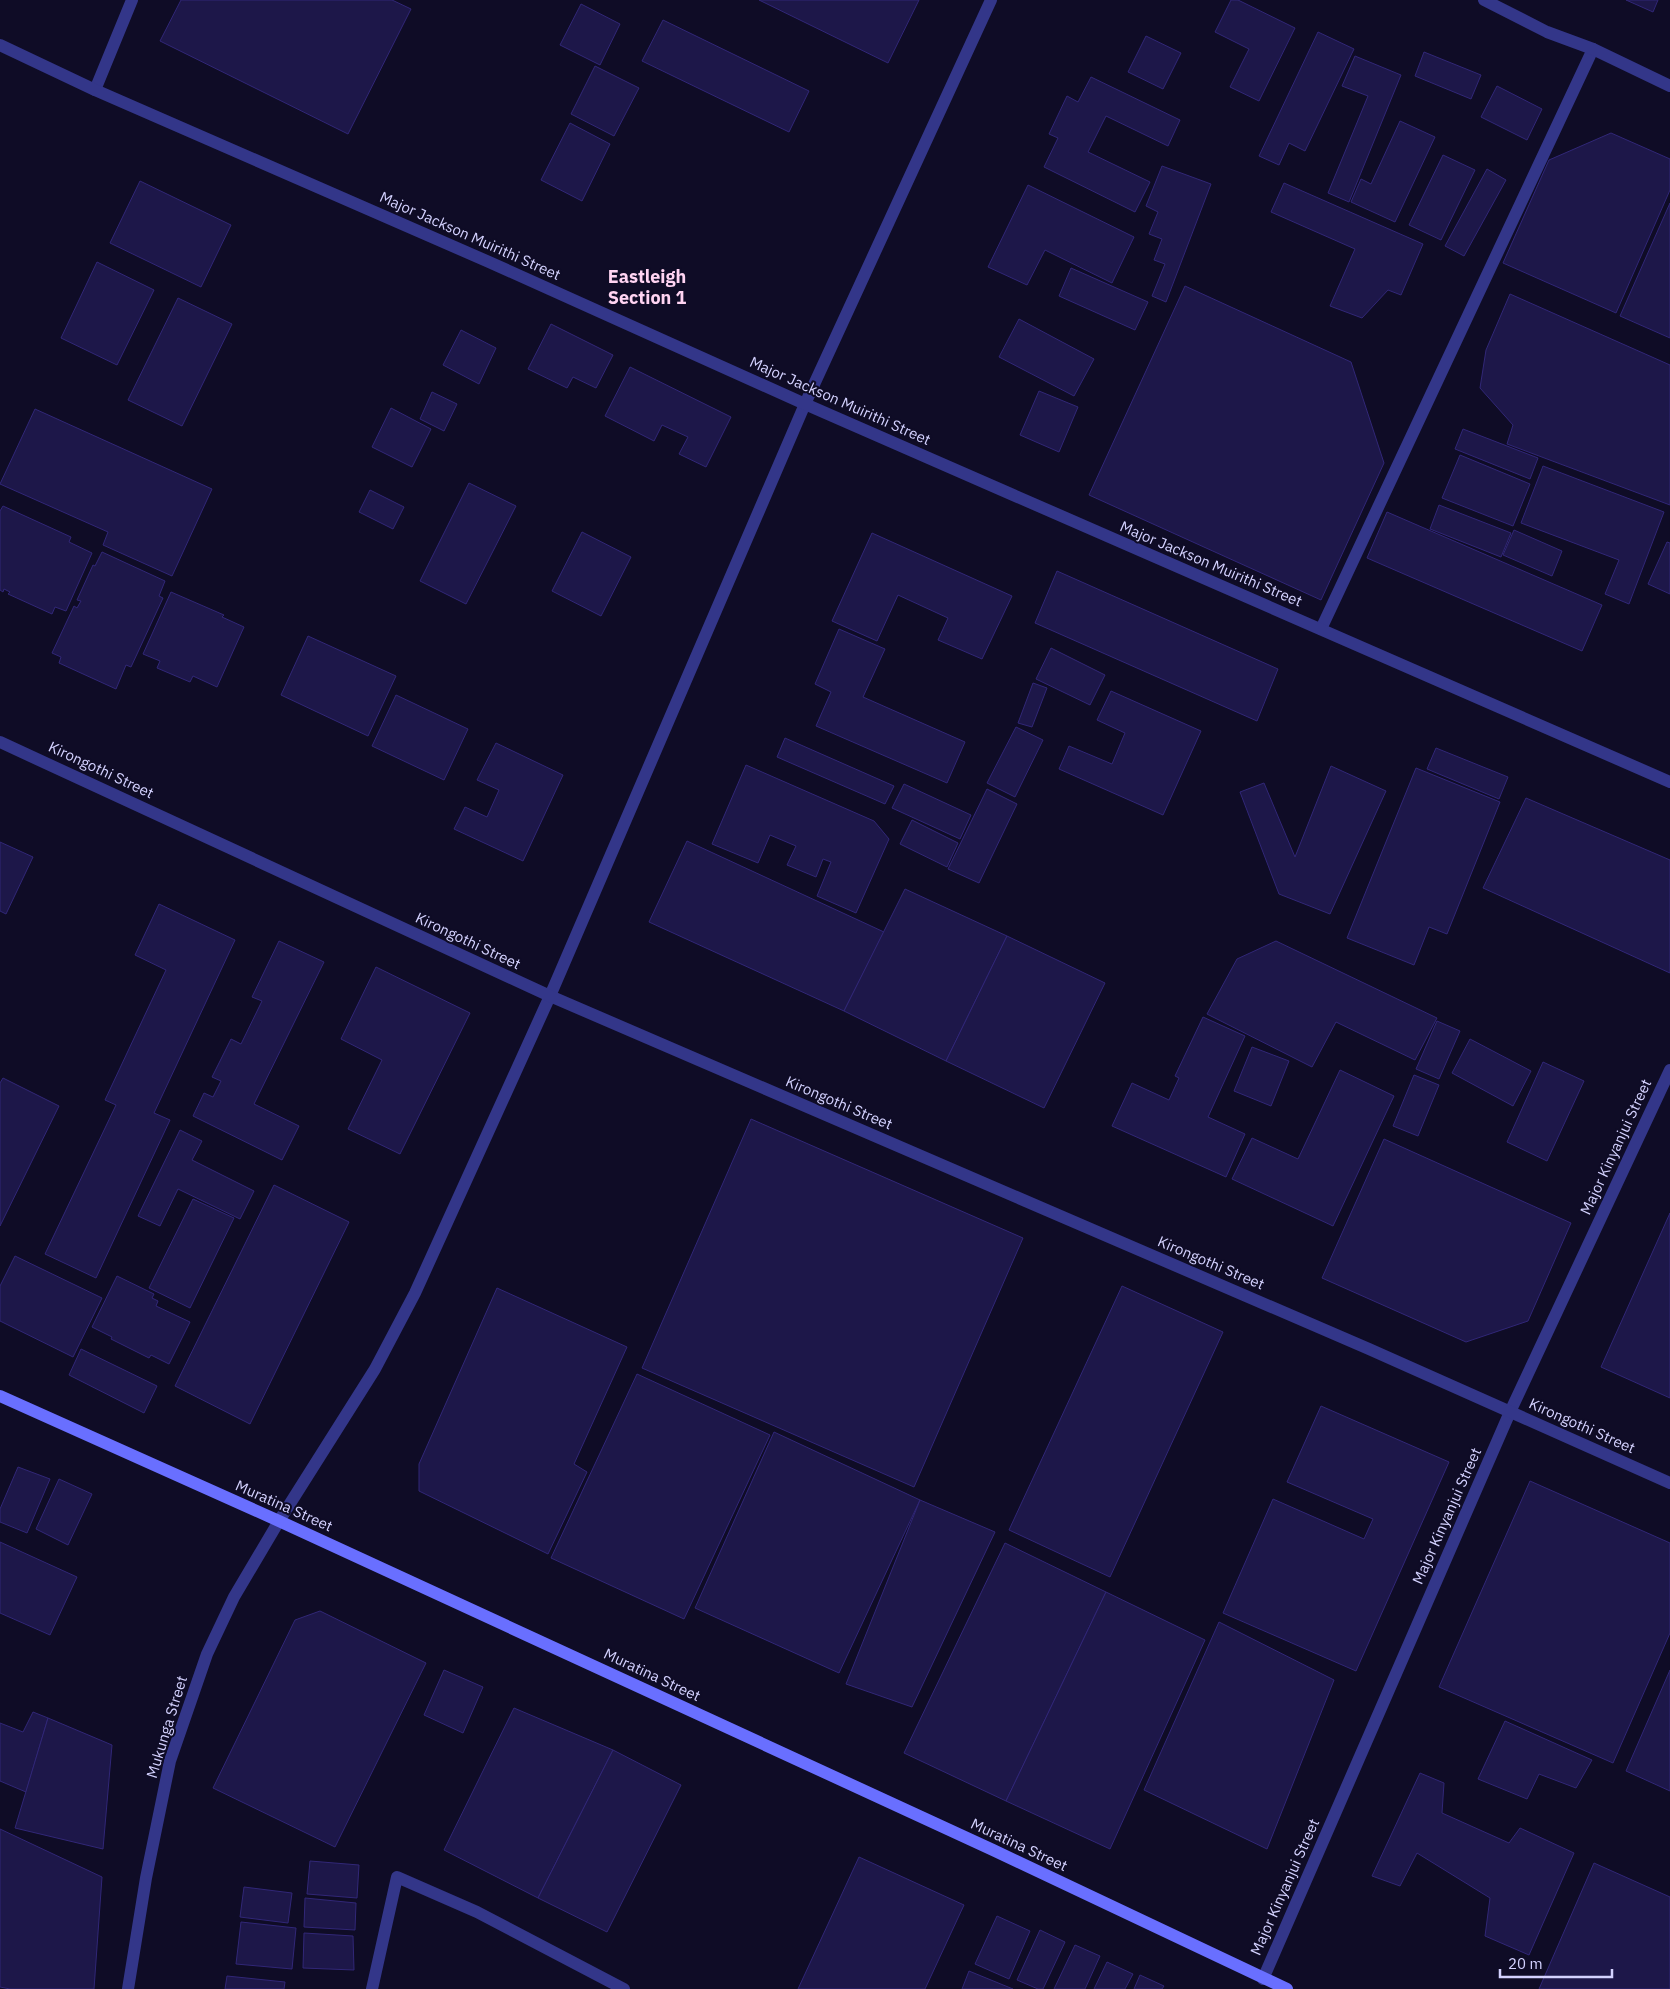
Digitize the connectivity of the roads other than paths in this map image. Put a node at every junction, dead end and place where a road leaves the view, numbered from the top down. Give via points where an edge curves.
1 (132, 0) edge
2 (991, 0) edge
3 (1484, 0) edge
4 (0, 45) edge
5 (1592, 49) junction
6 (1670, 86) edge
7 (95, 90) junction
8 (805, 404) junction
9 (1321, 629) junction
10 (0, 742) edge
11 (1670, 782) edge
12 (550, 996) junction
13 (1670, 1070) edge
14 (0, 1396) edge
15 (1510, 1412) junction
16 (1670, 1483) edge
17 (279, 1521) junction
18 (1263, 1979) junction
19 (128, 1989) edge
20 (372, 1989) edge
21 (624, 1989) edge
22 (1287, 1989) edge

1 - 7 street
2 - 8 street, Mukunga Street
3 - 5 street via 1547,32
4 - 7 street, Major Jackson Muirithi Street
5 - 6 street
5 - 9 street
7 - 8 street, Major Jackson Muirithi Street
8 - 9 street, Major Jackson Muirithi Street
8 - 12 street, Mukunga Street
9 - 11 street, Major Jackson Muirithi Street
10 - 12 street, Kirongothi Street
12 - 15 street, Kirongothi Street
12 - 17 street, Mukunga Street via 415,1293 369,1378
13 - 15 street, Major Kinyanjui Street
14 - 17 main road, Muratina Street
15 - 16 street, Kirongothi Street
15 - 18 street, Major Kinyanjui Street
17 - 18 main road, Muratina Street via 984,1846
17 - 19 street, Mukunga Street via 234,1597 207,1654 170,1761
18 - 22 main road, Muratina Street
20 - 21 street via 397,1877 477,1912

